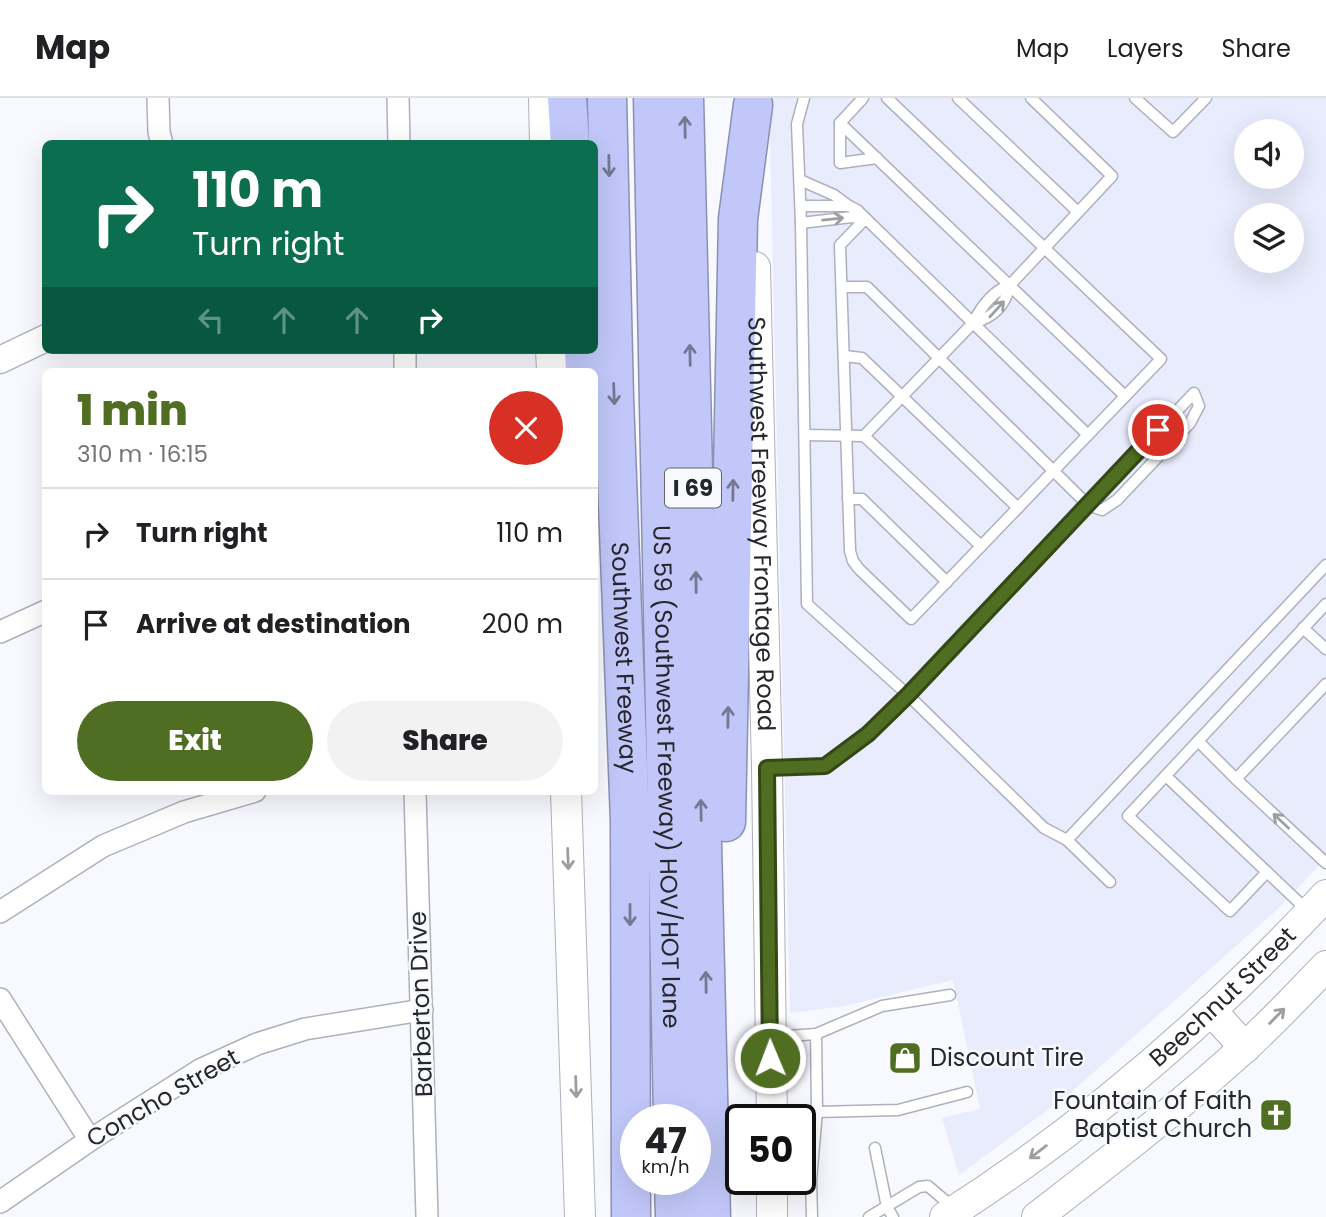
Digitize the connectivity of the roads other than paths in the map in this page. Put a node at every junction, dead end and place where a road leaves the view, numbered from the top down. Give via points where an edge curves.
1 (158, 98) edge
2 (398, 98) edge
3 (544, 98) edge
4 (567, 98) edge
5 (607, 98) edge
6 (653, 98) edge
7 (684, 98) edge
8 (804, 98) edge
9 (863, 98) edge
10 (887, 98) edge
11 (958, 98) edge
12 (1031, 98) edge
13 (1135, 98) edge
14 (1206, 98) edge
15 (753, 102) edge
16 (840, 123) junction
17 (161, 140) edge
18 (399, 140) edge
19 (545, 140) edge
20 (570, 140) edge
21 (877, 158) junction
22 (800, 180) junction
23 (801, 206) junction
24 (849, 206) junction
25 (1078, 212) junction
26 (866, 219) junction
27 (801, 223) junction
28 (1045, 247) junction
29 (1010, 285) junction
30 (842, 287) junction
31 (973, 323) junction
32 (42, 340) edge
33 (844, 356) junction
34 (939, 358) junction
35 (0, 360) edge
36 (1125, 396) junction
37 (902, 397) junction
38 (805, 435) junction
39 (846, 435) junction
40 (1088, 435) junction
41 (864, 436) junction
42 (1054, 470) junction
43 (848, 499) junction
44 (1088, 505) junction
45 (1018, 508) junction
46 (981, 546) junction
47 (1326, 565) edge
48 (947, 582) junction
49 (1326, 604) edge
50 (42, 613) edge
51 (598, 621) edge
52 (1303, 628) junction
53 (0, 632) edge
54 (1326, 649) edge
55 (1326, 684) edge
56 (908, 695) junction
57 (1198, 741) junction
58 (767, 768) junction
59 (1166, 776) junction
60 (1236, 779) junction
61 (241, 795) edge
62 (415, 795) edge
63 (566, 795) edge
64 (630, 822) junction
65 (1067, 840) junction
66 (1326, 863) edge
67 (1267, 872) junction
68 (703, 878) junction
69 (1110, 882) dead end
70 (1318, 904) edge
71 (0, 912) edge
72 (1326, 966) edge
73 (950, 995) dead end
74 (0, 999) edge
75 (422, 1010) junction
76 (1211, 1010) junction
77 (816, 1034) junction
78 (770, 1037) junction
79 (1245, 1048) junction
80 (967, 1092) dead end
81 (673, 1104) edge
82 (771, 1104) edge
83 (817, 1111) junction
84 (816, 1122) edge
85 (90, 1140) junction
86 (875, 1148) dead end
87 (674, 1195) edge
88 (772, 1195) edge
89 (811, 1195) edge
90 (0, 1202) edge
91 (890, 1212) edge
92 (953, 1215) edge
93 (427, 1217) edge
94 (580, 1217) edge
95 (631, 1217) edge
96 (675, 1217) edge
97 (711, 1217) edge
98 (772, 1217) edge
99 (812, 1217) edge
100 (869, 1217) edge
101 (1037, 1217) edge

1 - 17 street
2 - 18 street
3 - 19 main road
4 - 20 highway
5 -> 64 highway, Southwest Freeway
6 - 81 highway, US 59 (Southwest Freeway) HOV/HOT lane
68 -> 7 highway, I 69
8 - 22 lane via 797,124
9 - 16 lane
10 - 28 lane
11 - 25 lane
12 - 25 lane via 1111,176
13 - 14 lane via 1173,132
15 - 58 main road, Southwest Freeway Frontage Road
68 -> 15 highway via 726,832 738,219
16 - 21 lane
16 - 21 lane via 840,163
21 - 29 lane
22 - 23 lane
22 - 24 lane
23 - 24 lane
23 - 27 lane
24 - 26 lane
25 - 28 lane
27 -> 26 lane
26 - 30 lane via 840,245
26 - 31 lane
27 - 38 lane
28 - 29 lane
28 - 36 lane via 1161,359
29 - 31 lane via 979,310
29 - 36 lane
30 - 33 lane
30 - 34 lane via 867,287
31 - 34 lane
31 - 40 lane
32 - 35 street
33 - 37 lane via 862,358
33 - 39 lane
34 - 37 lane
34 - 42 lane
36 - 40 lane
37 - 41 lane
37 - 45 lane
38 - 39 lane
38 - 56 lane via 807,604
39 - 41 lane
39 - 43 lane
40 - 42 lane
41 - 46 lane
42 - 44 lane
42 - 45 lane
43 - 48 lane via 862,499
43 - 48 lane via 853,561 911,619
44 - 44 lane via 1184,404 1194,393 1199,406 1181,433 1117,500 1102,510
44 - 56 lane
45 - 46 lane
46 - 48 lane
47 - 65 lane
49 - 52 lane
50 - 53 street
51 - 64 highway via 606,772
52 - 54 lane
52 - 57 lane
55 - 60 lane
56 - 58 lane via 868,734 825,766
56 - 65 lane via 1044,828
57 - 59 lane
57 - 60 lane
58 - 78 main road, Southwest Freeway Frontage Road
59 - 67 lane
59 - 67 lane via 1128,816 1230,911
66 -> 60 lane
61 - 71 street via 184,812 103,846
62 - 75 street, Barberton Drive
63 -> 94 main road
64 -> 95 highway, Southwest Freeway
65 - 69 lane
67 - 70 lane
97 -> 68 highway, I 69
70 - 76 main road, Beechnut Street
79 -> 72 main road, Beechnut Street
73 - 77 lane via 882,1006
74 - 85 street
75 - 85 street, Concho Street via 305,1029 257,1044 200,1070
75 - 93 street, Barberton Drive
76 - 79 main road
76 -> 92 main road, Beechnut Street via 1100,1106
77 - 78 lane
77 - 83 lane
78 - 82 main road, Southwest Freeway Frontage Road
79 - 101 main road, Beechnut Street
80 - 83 lane via 898,1110
83 - 84 lane
85 - 90 street, Concho Street
86 - 91 lane
87 - 96 highway
88 - 98 main road
89 - 99 lane
91 - 92 lane via 919,1187 928,1186
91 - 100 lane

